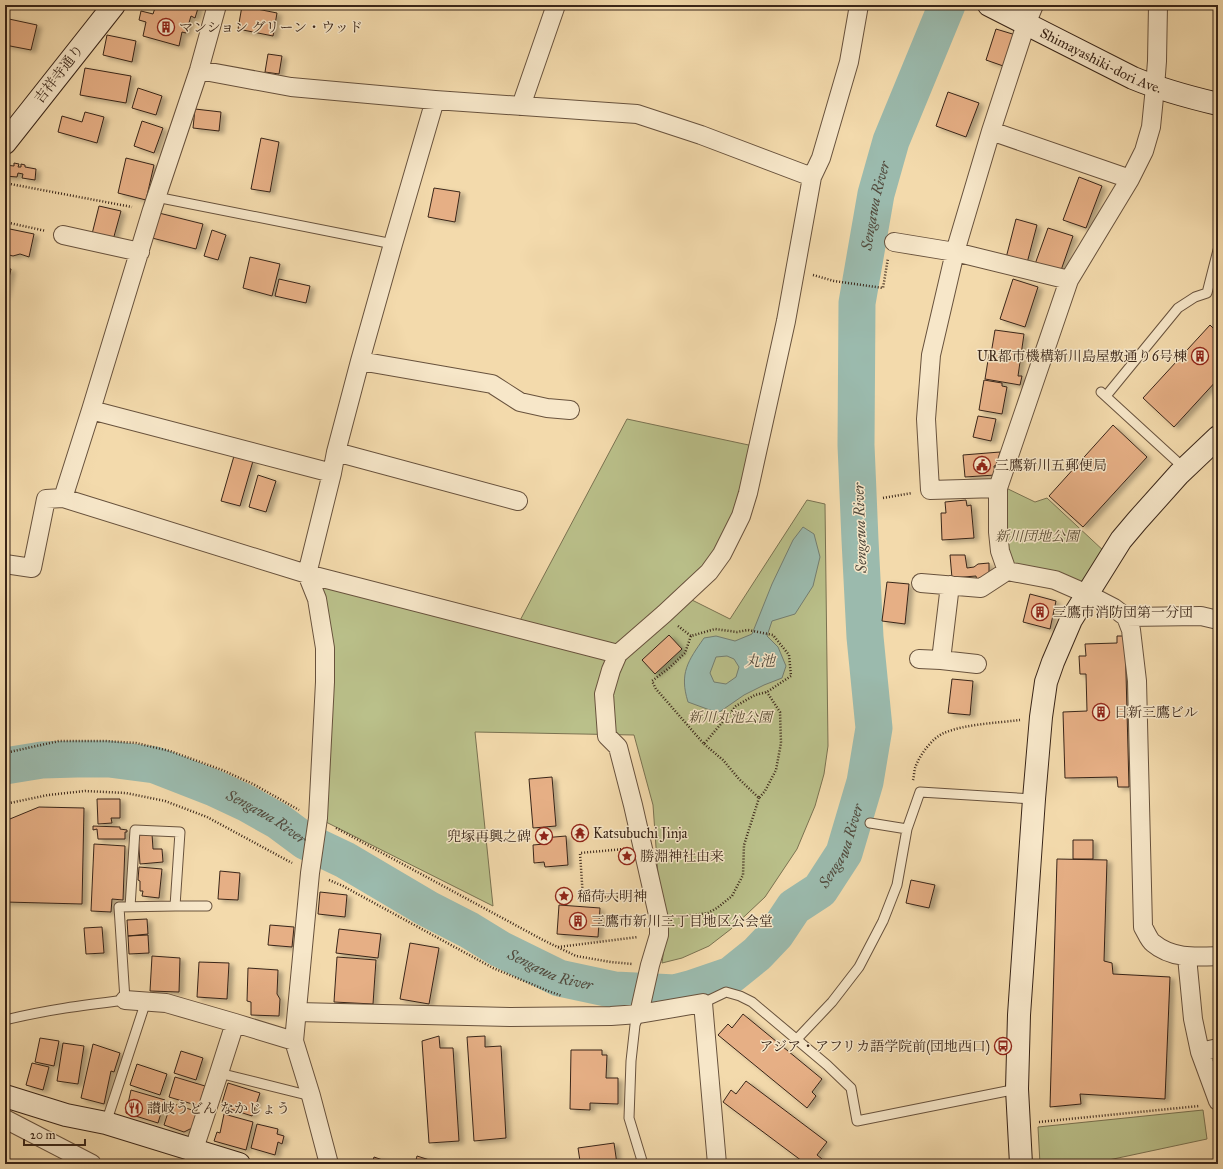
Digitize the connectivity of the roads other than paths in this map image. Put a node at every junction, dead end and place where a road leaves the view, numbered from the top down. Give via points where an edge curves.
1 (114, 5) edge
2 (217, 5) edge
3 (556, 5) edge
4 (859, 5) edge
5 (988, 5) edge
6 (1158, 5) edge
7 (1030, 14) edge
8 (199, 70) junction
9 (1155, 87) junction
10 (435, 100) junction
11 (1218, 104) edge
12 (521, 106) junction
13 (991, 131) junction
14 (5, 143) edge
15 (812, 177) junction
16 (1130, 179) junction
17 (154, 204) junction
18 (63, 234) road end
19 (393, 244) junction
20 (892, 246) road end
21 (1218, 250) edge
22 (140, 252) junction
23 (955, 252) junction
24 (1069, 280) junction
25 (360, 361) junction
26 (91, 410) junction
27 (570, 410) dead end
28 (1218, 437) edge
29 (336, 452) junction
30 (1184, 468) junction
31 (332, 473) junction
32 (998, 488) junction
33 (63, 498) junction
34 (518, 501) dead end
35 (5, 564) edge
36 (1007, 571) junction
37 (307, 574) junction
38 (921, 583) dead end
39 (950, 585) junction
40 (1087, 594) junction
41 (1126, 617) junction
42 (1218, 620) edge
43 (618, 654) junction
44 (919, 659) dead end
45 (941, 660) junction
46 (977, 664) dead end
47 (1034, 799) junction
48 (870, 823) dead end
49 (907, 829) junction
50 (175, 906) junction
51 (207, 906) dead end
52 (130, 907) junction
53 (1218, 956) edge
54 (1187, 957) junction
55 (125, 1000) junction
56 (146, 1001) junction
57 (703, 1003) junction
58 (297, 1012) junction
59 (639, 1014) junction
60 (5, 1020) edge
61 (235, 1022) junction
62 (796, 1040) junction
63 (294, 1041) junction
64 (1218, 1048) edge
65 (1200, 1052) junction
66 (220, 1073) junction
67 (1017, 1089) junction
68 (5, 1096) edge
69 (311, 1096) junction
70 (1211, 1103) edge
71 (5, 1119) edge
72 (106, 1123) junction
73 (194, 1149) junction
74 (92, 1164) edge
75 (239, 1164) edge
76 (329, 1164) edge
77 (643, 1164) edge
78 (717, 1164) edge
79 (1021, 1164) edge

1 - 14 street, 吉祥寺通り
2 - 8 street
3 - 12 street
4 - 15 street via 849,62 821,158
5 - 7 street, Shimayashiki-dori Ave.
6 - 9 street
7 - 9 street, Shimayashiki-dori Ave. via 1133,78
7 - 13 street
8 - 10 street via 290,87
8 - 17 street
9 - 11 street, Shimayashiki-dori Ave.
9 - 16 street via 1151,127 1144,151
10 - 12 street
10 - 19 street
12 - 15 street via 637,114
13 - 16 street
13 - 23 street
15 - 43 street via 786,321 741,516 722,554 709,572
16 - 24 street
17 - 19 lane
17 - 22 street
18 - 22 street
19 - 25 street
20 - 23 street
21 - 30 lane via 1207,293 1178,308 1103,394
22 - 26 street
23 - 24 street
23 - 32 street via 931,356 926,419 930,490
24 - 32 street
25 - 27 street via 492,384 520,402
25 - 29 street
26 - 31 street
26 - 33 street
28 - 30 street
29 - 31 street
29 - 34 street
30 - 40 street via 1121,540
31 - 37 street
32 - 36 street via 1000,551
33 - 35 street via 46,499 32,568
33 - 37 street
36 - 39 street via 981,588
36 - 40 street via 1055,580
37 - 43 street
37 - 58 street via 317,599 325,648 325,682 318,818 310,873
38 - 39 street
39 - 45 street
40 - 41 street
40 - 47 street via 1071,620 1046,682
41 - 42 street via 1201,616
41 - 54 street via 1131,630 1137,681 1143,927 1153,943 1169,952
43 - 59 street via 604,694 607,736 618,747 659,927
44 - 45 street
45 - 46 street
47 - 49 lane via 920,792
47 - 67 street via 1019,1015
48 - 49 lane
49 - 62 lane via 897,885 859,967 832,1002
50 - 51 lane
50 - 52 lane
50 - 52 lane via 180,832 135,830
52 - 55 lane via 119,907
53 - 54 street
54 - 65 street via 1193,1019
55 - 56 street
55 - 60 lane via 28,1014
56 - 61 street via 166,1003
56 - 72 lane
57 - 59 street
57 - 62 lane via 726,992 740,996 752,1002
57 - 78 street
58 - 59 street via 562,1017
58 - 63 street
59 - 77 lane via 635,1025 631,1061 630,1118
61 - 63 street
61 - 66 street
62 - 67 lane via 827,1064 851,1088 857,1121
63 - 69 street
64 - 65 street
65 - 70 street
66 - 69 lane
66 - 73 street
67 - 79 street
68 - 72 street via 66,1115
69 - 76 street
71 - 74 street
72 - 73 street
73 - 75 street

